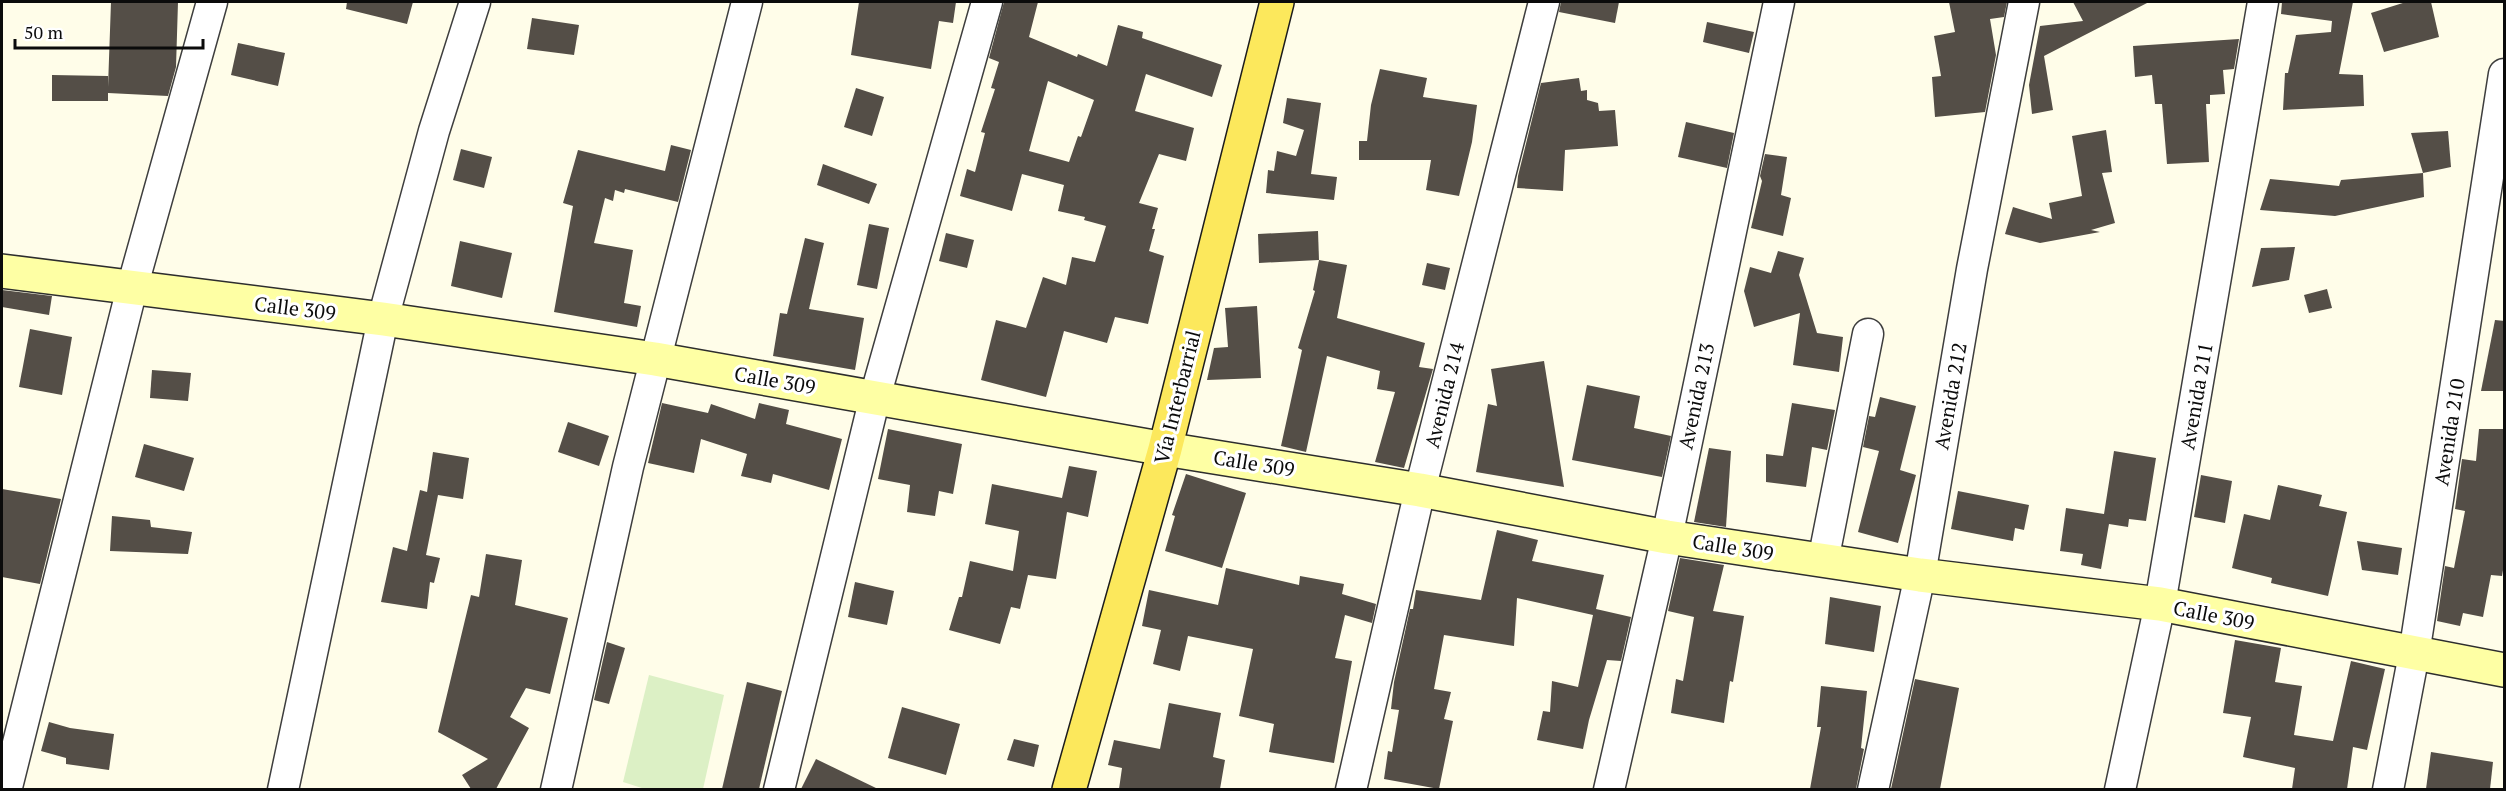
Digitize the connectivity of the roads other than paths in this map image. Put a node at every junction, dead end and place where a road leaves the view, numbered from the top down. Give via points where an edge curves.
1 (212, 2) edge
2 (475, 2) edge
3 (747, 2) edge
4 (987, 2) edge
5 (1277, 2) edge
6 (1544, 2) edge
7 (1779, 2) edge
8 (2024, 2) edge
9 (2263, 2) edge
10 (2505, 74) edge
11 (2, 271) edge
12 (132, 288) junction
13 (383, 319) junction
14 (1868, 334) dead end
15 (655, 359) junction
16 (875, 398) junction
17 (1164, 449) junction
18 (1420, 489) junction
19 (1667, 537) junction
20 (1823, 561) junction
21 (1920, 575) junction
22 (2160, 604) junction
23 (2414, 654) junction
24 (2505, 670) edge
25 (11, 787) edge
26 (283, 789) edge
27 (556, 789) edge
28 (778, 789) edge
29 (1069, 789) edge
30 (1351, 789) edge
31 (1609, 789) edge
32 (1872, 789) edge
33 (2120, 789) edge
34 (2388, 789) edge

1 - 12 street
2 - 13 street via 434,131
3 - 15 street
4 - 16 street
5 - 17 main road, Vía Interbarrial
6 - 18 street, Avenida 214
7 - 19 street, Avenida 213
8 - 21 street, Avenida 212 via 1972,269
9 - 22 street, Avenida 211
10 - 23 street, Avenida 210
11 - 12 street, Calle 309
12 - 13 street, Calle 309
12 - 25 street
13 - 15 street, Calle 309
13 - 26 street
14 - 20 street
15 - 16 street, Calle 309
15 - 27 street
16 - 17 street, Calle 309
16 - 28 street
17 - 18 street, Calle 309
17 - 29 main road, Vía Interbarrial
18 - 19 street, Calle 309
18 - 30 street, Avenida 214
19 - 20 street, Calle 309
19 - 31 street, Avenida 213
20 - 21 street, Calle 309
21 - 22 street, Calle 309
21 - 32 street, Avenida 212
22 - 23 street, Calle 309
22 - 33 street, Avenida 211
23 - 24 street, Calle 309
23 - 34 street, Avenida 210

